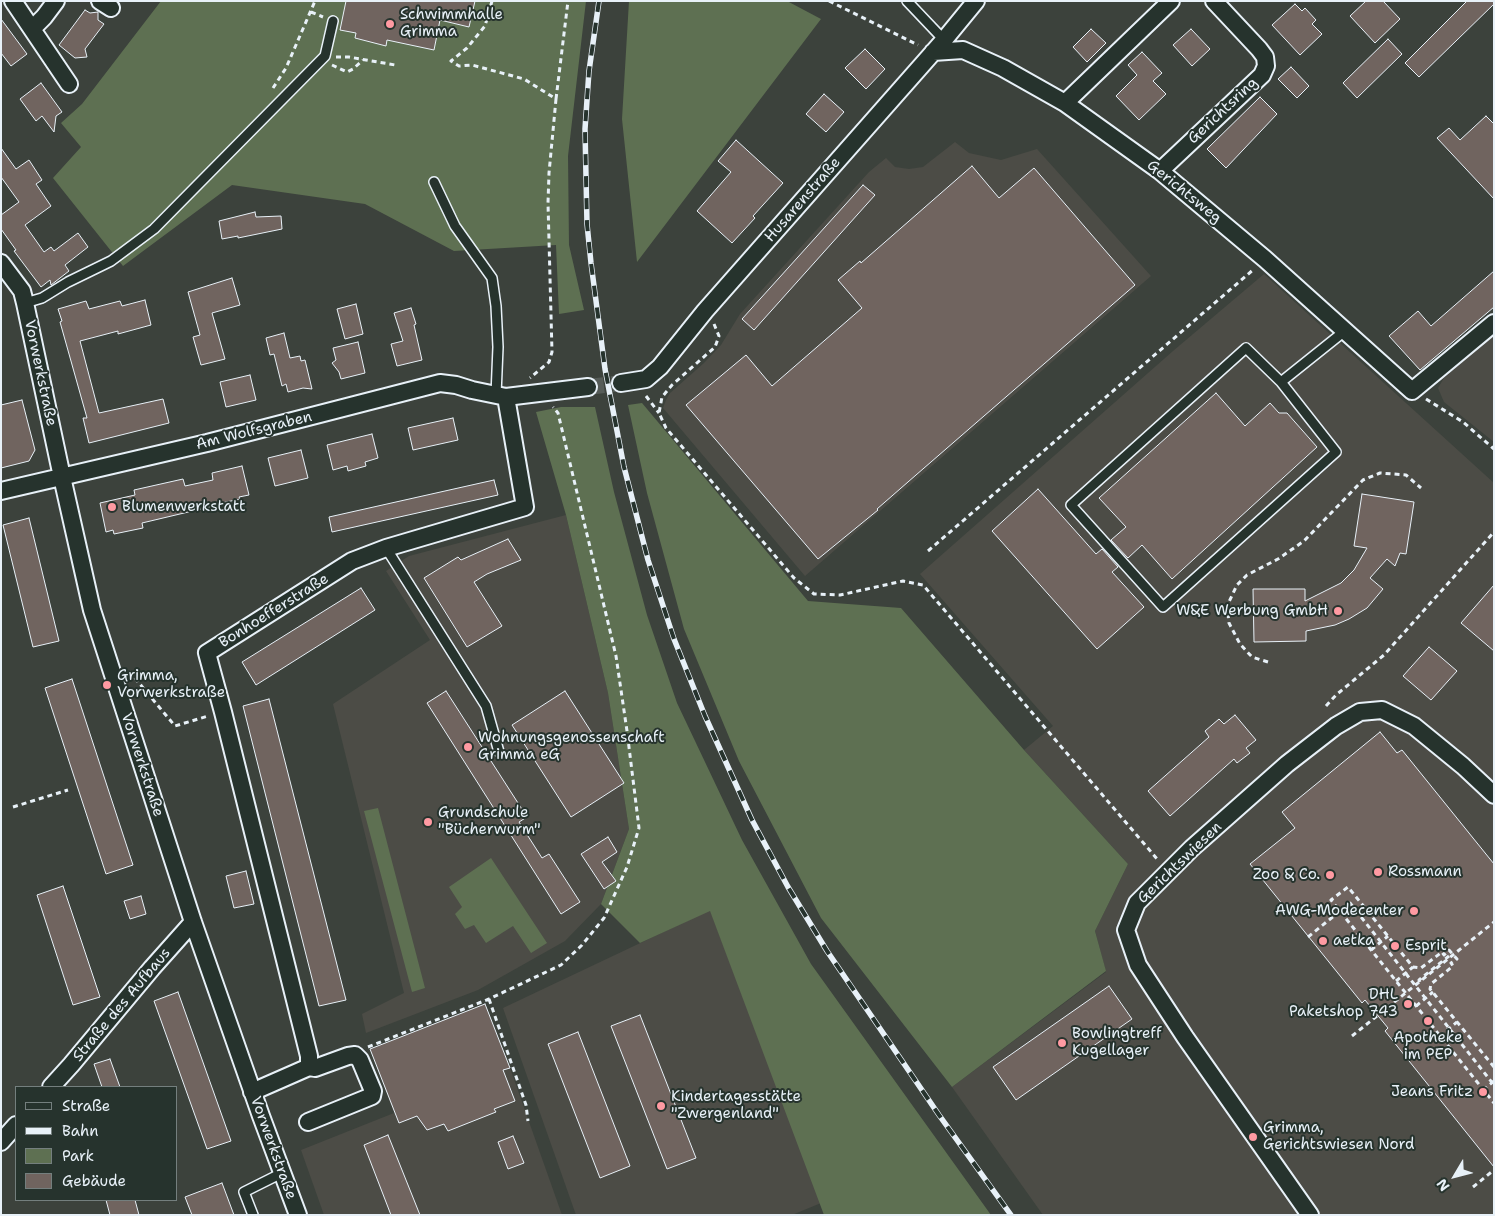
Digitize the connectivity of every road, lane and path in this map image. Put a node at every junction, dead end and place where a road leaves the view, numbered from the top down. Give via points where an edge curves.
1 (13, 1) edge
2 (56, 1) edge
3 (315, 1) edge
4 (492, 1) edge
5 (568, 1) edge
6 (829, 1) edge
7 (907, 1) edge
8 (976, 1) edge
9 (1171, 1) edge
10 (1214, 1) edge
11 (333, 21) dead end
12 (32, 28) junction
13 (944, 40) junction
14 (933, 52) junction
15 (349, 57) dead end
16 (322, 59) junction
17 (363, 59) junction
18 (395, 65) dead end
19 (69, 84) dead end
20 (271, 92) dead end
21 (556, 99) junction
22 (1065, 103) junction
23 (1160, 171) junction
24 (434, 182) dead end
25 (1265, 259) junction
26 (1, 263) edge
27 (26, 303) junction
28 (705, 311) junction
29 (1494, 323) edge
30 (1346, 330) junction
31 (1281, 382) junction
32 (621, 383) tunnel mouth
33 (588, 387) tunnel mouth
34 (1412, 391) junction
35 (530, 394) junction
36 (501, 396) junction
37 (1494, 449) edge
38 (62, 477) junction
39 (1421, 488) dead end
40 (1, 491) edge
41 (1494, 532) edge
42 (386, 548) junction
43 (928, 551) dead end
44 (1268, 662) dead end
45 (125, 666) dead end
46 (1326, 706) dead end
47 (223, 712) junction
48 (499, 752) dead end
49 (68, 790) dead end
50 (1494, 795) edge
51 (13, 808) dead end
52 (1168, 872) junction
53 (193, 922) junction
54 (1494, 922) edge
55 (1388, 936) junction
56 (1308, 937) dead end
57 (1371, 950) junction
58 (1451, 956) junction
59 (1413, 967) junction
60 (1396, 981) junction
61 (1415, 985) junction
62 (1433, 992) junction
63 (489, 1000) junction
64 (1416, 1006) junction
65 (1458, 1022) junction
66 (1352, 1036) dead end
67 (1440, 1036) junction
68 (352, 1056) junction
69 (308, 1067) junction
70 (1494, 1068) edge
71 (1494, 1083) edge
72 (52, 1086) edge
73 (1483, 1090) junction
74 (252, 1092) junction
75 (1494, 1103) edge
76 (528, 1121) dead end
77 (308, 1122) dead end
78 (15, 1127) edge
79 (1, 1142) edge
80 (1494, 1170) edge
81 (282, 1173) junction
82 (1473, 1187) dead end
83 (253, 1215) edge
84 (298, 1215) edge
85 (1310, 1215) edge

1 - 12 street
2 - 12 street
3 - 20 path via 286,68
4 - 21 path via 485,26 451,62 524,79
5 - 21 path
6 - 14 path
7 - 13 lane
8 - 13 street, Husarenstraße
9 - 22 street
10 - 23 street, Gerichtsring via 1260,49 1266,66 1262,75
11 - 16 lane, Vorwerkstraße
12 - 19 street
13 - 14 street, Husarenstraße
14 - 22 street, Gerichtsweg via 963,50
14 - 28 street, Husarenstraße
15 - 17 path
16 - 17 path via 347,72
16 - 27 lane, Vorwerkstraße via 154,229 111,261 42,298
17 - 18 path
21 - 35 path via 548,203 552,352 549,362 528,381
22 - 23 street, Gerichtsweg
23 - 25 street, Gerichtsweg
24 - 36 lane via 455,226 492,278
25 - 30 street, Gerichtsweg
25 - 43 path
26 - 27 street, Vorwerkstraße via 22,290
27 - 38 street, Vorwerkstraße
28 - 32 street, Husarenstraße via 652,374 637,382
28 - 52 path via 713,320 719,336 715,347 662,397 659,413 666,428 794,578 814,594 840,595 903,581 923,585
29 - 34 street
30 - 31 lane
30 - 34 street, Gerichtsweg
31 - 31 lane via 1246,348 1071,505 1163,607 1336,452
33 - 35 street
34 - 37 path via 1463,422
35 - 36 street
35 - 63 path via 551,405 558,413 616,656 639,828 627,867 604,918 582,944 561,965
36 - 38 street, Am Wolfsgraben via 440,383
36 - 42 street, Bonhoefferstraße via 525,507
38 - 40 street, Am Wolfsgraben
38 - 53 street, Vorwerkstraße via 92,610
39 - 44 path via 1406,475 1380,473 1363,480 1304,541 1247,575 1237,585 1227,606 1229,623 1240,644 1252,657
41 - 46 path via 1384,655
42 - 47 street, Bonhoefferstraße via 352,561 207,653
42 - 48 lane via 486,706
45 - 47 path via 175,726
47 - 69 street, Bonhoefferstraße via 309,1056
49 - 51 path
50 - 52 street, Gerichtswiesen via 1414,726 1382,710 1360,712 1336,726 1287,764
52 - 85 street, Gerichtswiesen via 1137,903 1126,930 1138,965
53 - 72 street, Straße des Aufbaus
53 - 74 street, Vorwerkstraße
54 - 58 path
55 - 57 path, bridge
55 - 57 path via 1348,887 1331,900
55 - 59 path
56 - 61 path via 1350,903
57 - 60 path
58 - 59 path via 1450,950 1444,955 1442,952 1421,968
58 - 61 path
58 - 62 path via 1457,959 1431,984
59 - 60 path, bridge
60 - 64 path
61 - 66 path
61 - 71 path
62 - 64 path, bridge
62 - 65 path
63 - 68 path
63 - 76 path via 526,1104
64 - 67 path
65 - 67 path, bridge
65 - 70 path
67 - 73 path
68 - 69 street via 315,1068
68 - 77 street via 360,1060 372,1096
69 - 74 street
71 - 73 path, bridge
73 - 75 path
74 - 81 street, Vorwerkstraße
78 - 79 street
80 - 82 path
81 - 83 lane via 244,1192
81 - 84 street, Vorwerkstraße

